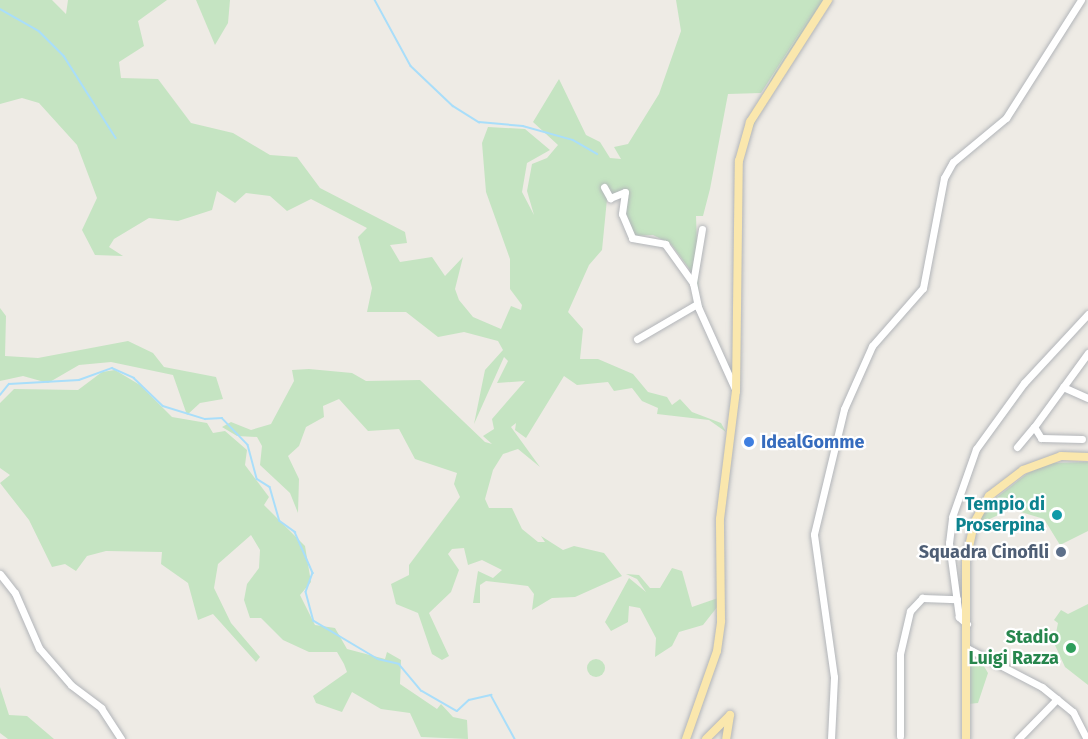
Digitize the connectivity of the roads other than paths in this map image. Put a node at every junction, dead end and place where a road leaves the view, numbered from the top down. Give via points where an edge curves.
1 (828, 0) edge
2 (1081, 0) edge
3 (604, 187) dead end
4 (702, 229) dead end
5 (693, 283) junction
6 (697, 304) junction
7 (1087, 318) edge
8 (637, 339) dead end
9 (1088, 353) edge
10 (1063, 387) junction
11 (736, 391) junction
12 (1088, 398) edge
13 (1034, 427) junction
14 (1082, 439) dead end
15 (1017, 447) dead end
16 (1088, 457) edge
17 (0, 574) edge
18 (957, 599) junction
19 (968, 624) junction
20 (967, 648) junction
21 (1057, 699) junction
22 (900, 736) dead end
23 (121, 739) edge
24 (686, 739) edge
25 (706, 739) edge
26 (726, 739) edge
27 (831, 739) edge
28 (966, 739) edge
29 (1018, 739) edge
30 (1088, 739) edge

1 - 11 main road via 750,122 739,161
2 - 27 street via 1006,118 954,162 944,178 923,288 872,346 844,409 814,534 834,677
3 - 5 street via 609,198 625,192 622,214 630,236 664,244
4 - 5 street
5 - 6 street
6 - 8 street
6 - 11 street
7 - 18 street via 1024,383 976,449 952,517
9 - 10 street
10 - 12 street
10 - 13 street
11 - 24 main road via 720,519 717,651
13 - 14 street via 1041,438
13 - 15 street
16 - 19 main road via 1061,456 1023,470 981,508 968,552
17 - 23 street via 15,593 39,648 71,685 101,708
18 - 19 street via 959,617
18 - 22 street via 922,598 910,611 900,654
19 - 20 main road
20 - 21 street
20 - 28 main road
21 - 29 street
21 - 30 street
25 - 26 main road via 730,715

